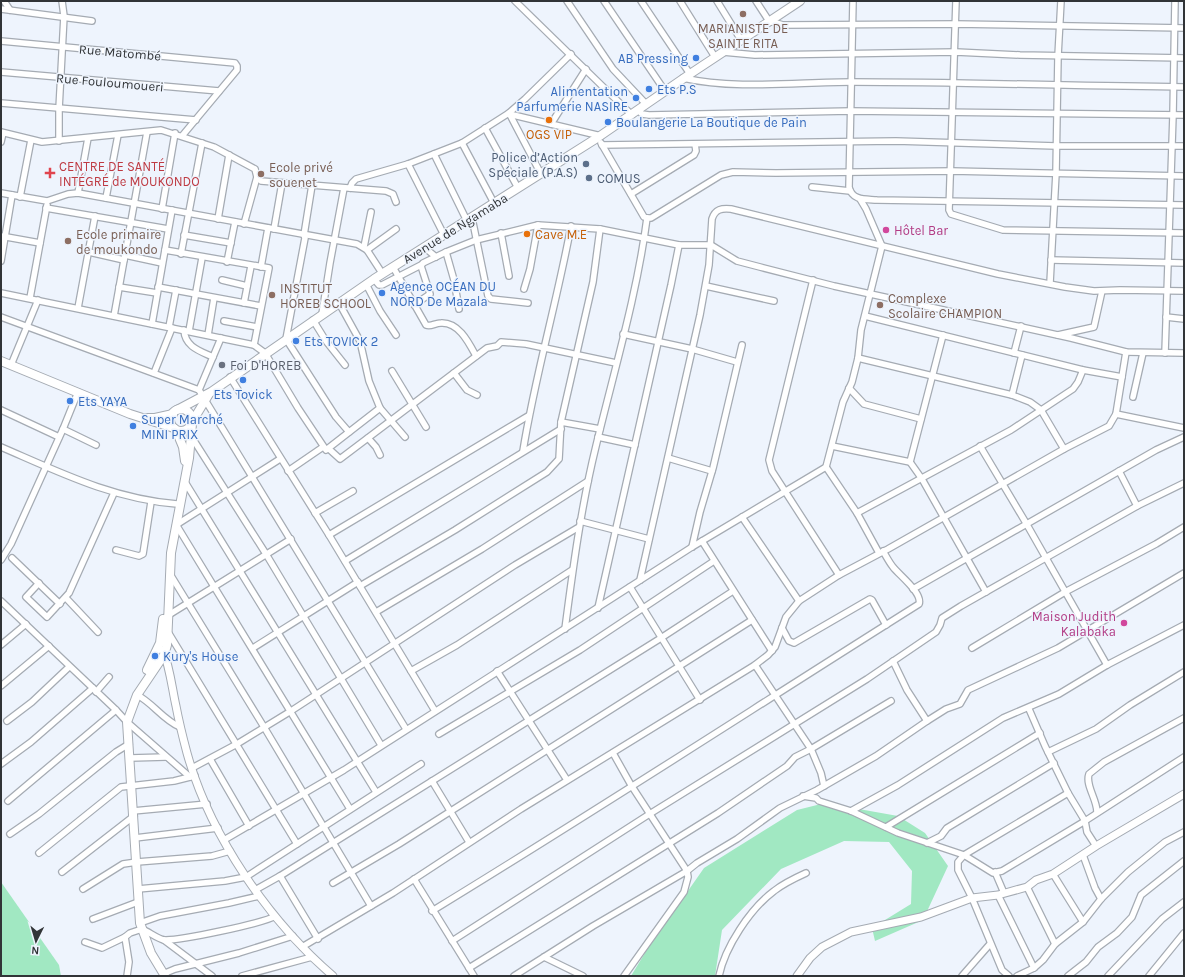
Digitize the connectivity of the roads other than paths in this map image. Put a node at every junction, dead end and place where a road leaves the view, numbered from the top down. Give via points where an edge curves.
1 (4, 1) edge
2 (62, 1) edge
3 (515, 1) edge
4 (567, 1) edge
5 (604, 1) edge
6 (642, 1) edge
7 (680, 1) edge
8 (717, 1) edge
9 (756, 1) edge
10 (853, 1) edge
11 (956, 1) edge
12 (1061, 1) edge
13 (1175, 1) edge
14 (796, 2) edge
15 (1, 9) edge
16 (10, 10) junction
17 (64, 16) junction
18 (92, 21) dead end
19 (769, 21) junction
20 (956, 24) junction
21 (852, 25) junction
22 (1059, 26) junction
23 (1175, 28) junction
24 (1184, 28) edge
25 (1, 40) edge
26 (741, 40) junction
27 (62, 47) junction
28 (723, 52) junction
29 (956, 52) junction
30 (852, 53) junction
31 (571, 54) junction
32 (1058, 56) junction
33 (715, 57) junction
34 (1174, 58) junction
35 (1184, 58) edge
36 (586, 69) junction
37 (1, 72) edge
38 (686, 76) junction
39 (61, 78) junction
40 (852, 82) junction
41 (954, 83) junction
42 (1058, 84) junction
43 (1174, 87) junction
44 (1184, 87) edge
45 (219, 91) junction
46 (665, 91) junction
47 (1, 102) edge
48 (646, 104) junction
49 (59, 109) junction
50 (851, 111) junction
51 (635, 112) junction
52 (953, 112) junction
53 (509, 113) junction
54 (1057, 114) junction
55 (1174, 115) junction
56 (1184, 115) edge
57 (196, 120) junction
58 (551, 124) junction
59 (485, 128) junction
60 (2, 132) edge
61 (147, 132) junction
62 (175, 133) junction
63 (118, 135) junction
64 (182, 136) junction
65 (88, 138) junction
66 (31, 140) junction
67 (600, 140) junction
68 (59, 141) junction
69 (1, 142) edge
70 (850, 142) junction
71 (952, 142) junction
72 (202, 143) junction
73 (462, 143) junction
74 (695, 144) junction
75 (1172, 145) junction
76 (1056, 146) junction
77 (1184, 146) edge
78 (434, 154) junction
79 (230, 155) junction
80 (408, 164) junction
81 (849, 171) junction
82 (952, 171) junction
83 (1056, 173) junction
84 (541, 174) junction
85 (1171, 176) junction
86 (1184, 176) edge
87 (257, 177) junction
88 (282, 183) junction
89 (312, 185) junction
90 (812, 187) dead end
91 (347, 188) junction
92 (518, 188) junction
93 (850, 191) junction
94 (1, 193) edge
95 (78, 193) junction
96 (631, 194) junction
97 (12, 195) junction
98 (20, 197) junction
99 (106, 198) junction
100 (860, 199) junction
101 (47, 201) junction
102 (950, 201) junction
103 (396, 202) dead end
104 (1055, 202) junction
105 (134, 204) junction
106 (494, 204) junction
107 (1170, 204) junction
108 (1184, 205) edge
109 (46, 208) junction
110 (162, 209) junction
111 (172, 210) junction
112 (371, 212) dead end
113 (189, 214) junction
114 (95, 216) junction
115 (647, 218) junction
116 (218, 219) junction
117 (470, 219) junction
118 (130, 222) junction
119 (235, 222) junction
120 (244, 224) junction
121 (538, 225) junction
122 (571, 226) junction
123 (168, 229) junction
124 (271, 229) junction
125 (396, 229) dead end
126 (600, 229) junction
127 (1053, 231) junction
128 (501, 233) junction
129 (1169, 233) junction
130 (1184, 233) edge
131 (184, 235) junction
132 (304, 235) junction
133 (444, 235) junction
134 (3, 236) edge
135 (644, 238) junction
136 (476, 240) junction
137 (335, 241) junction
138 (40, 243) junction
139 (230, 243) junction
140 (679, 245) junction
141 (711, 245) junction
142 (882, 246) junction
143 (424, 247) junction
144 (365, 248) junction
145 (164, 250) junction
146 (89, 252) junction
147 (446, 252) junction
148 (181, 254) junction
149 (125, 257) junction
150 (436, 257) junction
151 (202, 258) junction
152 (1051, 260) junction
153 (1, 261) edge
154 (227, 262) junction
155 (1169, 262) junction
156 (162, 263) junction
157 (1184, 263) edge
158 (421, 265) junction
159 (251, 266) junction
160 (261, 267) junction
161 (392, 267) junction
162 (382, 273) junction
163 (509, 276) dead end
164 (398, 277) junction
165 (374, 279) junction
166 (222, 280) dead end
167 (812, 280) junction
168 (1050, 283) junction
169 (366, 284) junction
170 (247, 286) junction
171 (706, 286) junction
172 (119, 287) junction
173 (158, 287) junction
174 (524, 289) dead end
175 (176, 290) junction
176 (1168, 290) junction
177 (1102, 291) junction
178 (1184, 291) edge
179 (1, 293) edge
180 (158, 293) junction
181 (870, 293) junction
182 (195, 294) junction
183 (30, 298) junction
184 (214, 298) junction
185 (38, 300) junction
186 (774, 301) dead end
187 (244, 303) junction
188 (339, 303) junction
189 (528, 303) dead end
190 (414, 305) junction
191 (261, 306) junction
192 (78, 308) junction
193 (459, 309) dead end
194 (322, 314) junction
195 (1, 316) edge
196 (114, 316) junction
197 (865, 316) junction
198 (1166, 317) junction
199 (1184, 319) edge
200 (313, 320) junction
201 (224, 321) dead end
202 (152, 324) junction
203 (28, 326) junction
204 (1021, 326) junction
205 (170, 327) junction
206 (258, 327) junction
207 (186, 330) junction
208 (208, 334) junction
209 (623, 334) junction
210 (943, 335) junction
211 (1058, 335) junction
212 (396, 336) dead end
213 (221, 338) junction
214 (286, 339) junction
215 (657, 341) junction
216 (254, 345) junction
217 (742, 345) dead end
218 (544, 348) junction
219 (692, 349) junction
220 (1126, 352) junction
221 (265, 353) junction
222 (1014, 353) junction
223 (1143, 353) junction
224 (1165, 353) junction
225 (1184, 353) edge
226 (1022, 354) junction
227 (576, 355) junction
228 (476, 356) junction
229 (213, 357) junction
230 (858, 358) junction
231 (1, 361) edge
232 (737, 362) junction
233 (616, 363) junction
234 (11, 365) junction
235 (345, 365) dead end
236 (1083, 370) junction
237 (392, 371) dead end
238 (154, 373) junction
239 (454, 373) junction
240 (932, 376) junction
241 (1122, 377) junction
242 (230, 378) junction
243 (850, 388) junction
244 (78, 392) junction
245 (202, 395) junction
246 (477, 395) dead end
247 (1012, 395) junction
248 (1133, 396) dead end
249 (411, 406) junction
250 (380, 408) junction
251 (1, 410) edge
252 (1041, 410) junction
253 (175, 412) junction
254 (1116, 414) junction
255 (528, 416) junction
256 (139, 417) junction
257 (391, 419) junction
258 (921, 419) junction
259 (561, 422) junction
260 (192, 423) junction
261 (426, 427) dead end
262 (1184, 428) edge
263 (175, 429) junction
264 (561, 429) junction
265 (600, 429) junction
266 (63, 430) junction
267 (349, 432) junction
268 (192, 436) junction
269 (59, 437) junction
270 (405, 437) dead end
271 (598, 437) junction
272 (1184, 437) edge
273 (368, 438) junction
274 (96, 444) dead end
275 (635, 445) junction
276 (832, 446) junction
277 (980, 446) junction
278 (1, 447) edge
279 (323, 447) junction
280 (330, 449) junction
281 (1064, 449) junction
282 (523, 452) junction
283 (380, 455) dead end
284 (668, 458) junction
285 (280, 459) junction
286 (910, 462) junction
287 (45, 466) junction
288 (826, 467) junction
289 (288, 471) junction
290 (712, 471) junction
291 (1120, 471) junction
292 (253, 477) junction
293 (922, 479) junction
294 (588, 481) junction
295 (186, 482) junction
296 (1003, 483) junction
297 (1184, 483) edge
298 (784, 490) junction
299 (353, 491) dead end
300 (228, 493) junction
301 (114, 494) junction
302 (151, 502) junction
303 (177, 504) junction
304 (1137, 506) junction
305 (203, 509) junction
306 (315, 513) junction
307 (857, 513) junction
308 (742, 517) junction
309 (943, 518) junction
310 (1026, 523) junction
311 (580, 524) junction
312 (176, 525) junction
313 (1184, 527) edge
314 (616, 529) junction
315 (329, 535) junction
316 (291, 539) junction
317 (649, 539) junction
318 (702, 542) junction
319 (692, 548) junction
320 (116, 550) dead end
321 (881, 552) junction
322 (266, 554) junction
323 (12, 558) dead end
324 (966, 558) junction
325 (1045, 558) junction
326 (1, 560) edge
327 (345, 561) junction
328 (714, 561) junction
329 (240, 570) junction
330 (572, 570) junction
331 (169, 573) junction
332 (1184, 573) edge
333 (839, 575) junction
334 (640, 580) junction
335 (38, 583) junction
336 (359, 584) junction
337 (215, 586) junction
338 (630, 587) junction
339 (913, 589) junction
340 (734, 591) junction
341 (986, 592) junction
342 (1065, 592) junction
343 (66, 598) junction
344 (328, 601) junction
345 (799, 601) junction
346 (188, 602) junction
347 (2, 603) edge
348 (60, 604) junction
349 (598, 608) junction
350 (642, 608) junction
351 (376, 612) junction
352 (167, 616) junction
353 (303, 617) junction
354 (752, 620) junction
355 (26, 624) junction
356 (886, 625) junction
357 (1184, 625) edge
358 (782, 628) junction
359 (565, 629) junction
360 (1088, 630) junction
361 (98, 632) dead end
362 (168, 632) junction
363 (278, 632) junction
364 (661, 638) junction
365 (163, 644) junction
366 (1, 645) edge
367 (394, 645) junction
368 (49, 646) junction
369 (253, 648) junction
370 (972, 648) dead end
371 (772, 651) junction
372 (164, 654) junction
373 (893, 661) junction
374 (364, 663) junction
375 (755, 665) junction
376 (1107, 665) junction
377 (678, 666) junction
378 (69, 667) junction
379 (411, 671) junction
380 (498, 671) junction
381 (1184, 672) edge
382 (169, 674) junction
383 (109, 677) dead end
384 (339, 678) junction
385 (1, 686) edge
386 (94, 690) junction
387 (511, 692) junction
388 (137, 694) junction
389 (317, 694) junction
390 (775, 695) junction
391 (700, 700) junction
392 (891, 702) dead end
393 (1029, 709) junction
394 (116, 710) junction
395 (291, 711) junction
396 (435, 711) junction
397 (1184, 718) edge
398 (529, 720) junction
399 (7, 721) dead end
400 (927, 721) junction
401 (128, 722) junction
402 (794, 723) junction
403 (180, 727) junction
404 (264, 727) junction
405 (406, 729) junction
406 (1040, 733) junction
407 (439, 734) dead end
408 (129, 744) junction
409 (237, 744) junction
410 (381, 745) junction
411 (548, 749) junction
412 (811, 750) junction
413 (1048, 752) junction
414 (613, 754) junction
415 (166, 757) junction
416 (1184, 757) edge
417 (130, 758) junction
418 (210, 759) junction
419 (356, 762) junction
420 (1054, 763) junction
421 (1, 764) edge
422 (421, 764) dead end
423 (192, 768) junction
424 (192, 777) junction
425 (331, 778) junction
426 (567, 780) junction
427 (432, 781) junction
428 (131, 785) junction
429 (631, 785) junction
430 (824, 786) junction
431 (818, 790) junction
432 (376, 792) junction
433 (1068, 792) junction
434 (305, 794) junction
435 (1184, 794) edge
436 (803, 796) junction
437 (816, 798) junction
438 (8, 801) dead end
439 (207, 804) junction
440 (350, 809) junction
441 (276, 810) junction
442 (450, 811) junction
443 (851, 812) junction
444 (1098, 812) junction
445 (134, 814) junction
446 (650, 814) junction
447 (1085, 821) junction
448 (249, 826) junction
449 (324, 826) junction
450 (886, 827) junction
451 (218, 828) junction
452 (1184, 832) edge
453 (10, 834) dead end
454 (135, 838) junction
455 (224, 840) junction
456 (334, 842) junction
457 (469, 842) junction
458 (669, 842) junction
459 (928, 843) junction
460 (297, 844) junction
461 (1096, 846) junction
462 (230, 851) junction
463 (39, 853) dead end
464 (964, 855) junction
465 (1083, 855) junction
466 (1184, 861) edge
467 (137, 862) junction
468 (687, 871) junction
469 (62, 872) dead end
470 (351, 872) junction
471 (995, 872) junction
472 (806, 873) dead end
473 (1053, 874) junction
474 (280, 876) junction
475 (246, 877) junction
476 (414, 879) junction
477 (333, 883) dead end
478 (1027, 887) junction
479 (83, 889) dead end
480 (138, 889) junction
481 (257, 893) junction
482 (1001, 894) junction
483 (972, 898) junction
484 (1101, 899) junction
485 (138, 902) junction
486 (1184, 902) edge
487 (371, 906) junction
488 (432, 911) junction
489 (275, 916) junction
490 (93, 919) dead end
491 (1083, 922) junction
492 (141, 926) junction
493 (1184, 933) edge
494 (293, 936) junction
495 (125, 938) junction
496 (318, 939) junction
497 (164, 940) junction
498 (452, 941) junction
499 (85, 942) dead end
500 (990, 944) junction
501 (1055, 944) junction
502 (302, 947) junction
503 (312, 956) junction
504 (544, 957) junction
505 (195, 964) junction
506 (469, 968) junction
507 (1034, 968) junction
508 (968, 973) edge
509 (164, 975) edge
510 (578, 975) edge
511 (127, 976) edge
512 (212, 976) edge
513 (242, 976) edge
514 (332, 976) edge
515 (474, 976) edge
516 (514, 976) edge
517 (624, 976) edge
518 (719, 976) edge
519 (797, 976) edge
520 (962, 976) edge
521 (1009, 976) edge
522 (1017, 976) edge
523 (1068, 976) edge
524 (1108, 976) edge
525 (1149, 976) edge

1 - 16 street
2 - 17 street
3 - 31 street
4 - 48 street via 613,70
5 - 46 street
6 - 38 street
7 - 33 street
8 - 26 street
9 - 19 street
10 - 21 street
11 - 20 street
12 - 22 street
13 - 23 street
14 - 19 main road, Avenue de Ngamaba
15 - 16 street
16 - 17 street
17 - 18 street
17 - 27 street
19 - 21 street via 783,25
19 - 26 main road, Avenue de Ngamaba
20 - 21 street
20 - 22 street
20 - 29 street
21 - 30 street
22 - 23 street
22 - 32 street
23 - 24 street
23 - 34 street
25 - 27 street, Rue Matombé
26 - 28 main road, Avenue de Ngamaba
27 - 39 street
27 - 45 street, Rue Matombé via 232,62 237,66 237,70
28 - 30 street via 755,55
28 - 33 main road, Avenue de Ngamaba
29 - 30 street
29 - 32 street
29 - 41 street
30 - 40 street
31 - 36 street
31 - 53 street
32 - 34 street
32 - 42 street
33 - 38 main road, Avenue de Ngamaba
34 - 35 street
34 - 43 street
36 - 51 street
36 - 58 street
37 - 39 street, Rue Fouloumoueri
38 - 40 street via 702,82 743,84
38 - 46 main road, Avenue de Ngamaba
39 - 45 street, Rue Fouloumoueri
39 - 49 street
40 - 41 street
40 - 50 street
41 - 42 street
41 - 52 street
42 - 43 street
42 - 54 street
43 - 44 street
43 - 55 street
45 - 57 street
46 - 48 main road, Avenue de Ngamaba
47 - 49 street
48 - 51 main road, Avenue de Ngamaba
49 - 57 street
49 - 68 street
50 - 51 street via 649,115
50 - 52 street
50 - 70 street
51 - 67 main road, Avenue de Ngamaba
52 - 54 street
52 - 71 street
53 - 58 street
53 - 59 street
53 - 84 street
54 - 55 street
54 - 76 street
55 - 56 street
55 - 75 street
57 - 64 street
58 - 67 street
59 - 73 street
59 - 92 street
60 - 66 street
60 - 69 street
61 - 62 street via 161,130
61 - 63 street
61 - 105 street
62 - 64 street
62 - 110 street
63 - 65 street
63 - 99 street
64 - 72 street
65 - 68 street
65 - 95 street
66 - 68 street
66 - 98 street
67 - 74 street
67 - 84 main road, Avenue de Ngamaba
67 - 96 street
70 - 71 street
70 - 74 street
70 - 81 street
71 - 76 street
71 - 82 street
72 - 79 street
72 - 113 street
73 - 78 street
73 - 106 street
74 - 96 street via 694,155
75 - 76 street
75 - 77 street
75 - 85 street
76 - 83 street
78 - 80 street
78 - 117 street
79 - 87 street via 255,169
79 - 116 street
80 - 91 street via 356,180
80 - 133 street
81 - 82 street
81 - 93 street
81 - 115 street via 727,173
82 - 83 street
82 - 102 street
83 - 85 street
83 - 104 street
84 - 92 main road, Avenue de Ngamaba
85 - 86 street
85 - 107 street
87 - 88 street
87 - 120 street
88 - 89 street
88 - 124 street
89 - 91 street
89 - 132 street
90 - 93 street
91 - 103 street via 390,192
91 - 137 street
92 - 106 main road, Avenue de Ngamaba
93 - 100 street
94 - 97 street
95 - 99 street
95 - 101 street
96 - 115 street
97 - 98 street
97 - 134 street
98 - 101 street
99 - 105 street
100 - 102 street
100 - 142 street
101 - 109 street
102 - 104 street
102 - 127 street via 951,214 982,222 996,229
104 - 107 street
104 - 127 street
105 - 110 street
105 - 118 street
106 - 117 main road, Avenue de Ngamaba
107 - 108 street
107 - 129 street
109 - 114 street
109 - 138 street
110 - 111 street
111 - 113 street
111 - 123 street
112 - 144 street
113 - 116 street
113 - 131 street
114 - 118 street
114 - 146 street
115 - 135 street
116 - 119 street
117 - 133 main road, Avenue de Ngamaba
117 - 136 street
118 - 123 street
118 - 149 street
119 - 120 street
119 - 139 street
120 - 124 street
121 - 122 street
121 - 128 street
121 - 174 street
122 - 126 street
122 - 218 street
123 - 145 street
124 - 132 street
124 - 160 street
125 - 144 street
126 - 135 street
126 - 227 street via 593,282
127 - 129 street
127 - 152 street
128 - 136 street
128 - 163 street
129 - 130 street
129 - 155 street
131 - 139 street
131 - 148 street
132 - 137 street
132 - 214 street
133 - 143 main road, Avenue de Ngamaba
134 - 138 street
134 - 153 street
135 - 140 street
135 - 209 street
136 - 147 street
136 - 189 street via 489,298
137 - 144 street
137 - 194 street
138 - 183 street
139 - 154 street
140 - 141 street
140 - 215 street
141 - 142 street via 714,213 725,209
141 - 167 street via 737,261
141 - 171 street
142 - 168 street via 990,272
142 - 181 street
143 - 150 street
143 - 161 main road, Avenue de Ngamaba
144 - 162 street
145 - 148 street
145 - 156 street
146 - 149 street
146 - 192 street
147 - 150 street
147 - 193 street
148 - 151 street
149 - 156 street
149 - 172 street
150 - 158 street
151 - 154 street
151 - 182 street
152 - 155 street
152 - 168 street
154 - 159 street
155 - 157 street
155 - 176 street
156 - 173 street
158 - 164 street
158 - 190 street via 430,294
159 - 160 street
159 - 170 street
160 - 191 street via 269,268
161 - 162 main road, Avenue de Ngamaba
161 - 164 street
162 - 165 main road, Avenue de Ngamaba
164 - 165 street via 382,285
164 - 190 street
165 - 169 main road, Avenue de Ngamaba
166 - 170 street
167 - 181 street
167 - 298 street via 769,460 772,471
168 - 177 street via 1080,290
169 - 188 main road, Avenue de Ngamaba
169 - 212 street
170 - 187 street
171 - 186 street
171 - 219 street
172 - 180 street
172 - 196 street
173 - 175 street
173 - 180 street
175 - 182 street
175 - 205 street
176 - 177 street
176 - 178 street
176 - 198 street
177 - 211 street via 1094,327
179 - 183 street
180 - 202 street
181 - 197 street
181 - 204 street
182 - 184 street
182 - 207 street
183 - 185 street
184 - 187 street
184 - 208 street
185 - 192 street
185 - 203 street
187 - 191 street
188 - 194 main road, Avenue de Ngamaba
188 - 250 street via 360,341 369,381
190 - 228 street via 427,326 441,323 457,329
191 - 206 street
192 - 196 street
194 - 200 main road, Avenue de Ngamaba
195 - 203 street
196 - 202 street
197 - 210 street
197 - 230 street
198 - 199 street
198 - 224 street
200 - 214 main road, Avenue de Ngamaba
200 - 235 street
201 - 206 street
202 - 205 street
203 - 234 street
203 - 238 street
204 - 211 street
204 - 222 street
205 - 207 street
205 - 238 street
206 - 216 street
207 - 208 street
207 - 229 street via 185,338 189,345
208 - 213 street
209 - 215 street
209 - 233 street
210 - 222 street
210 - 240 street
211 - 220 street
213 - 216 street
213 - 229 street
214 - 221 main road, Avenue de Ngamaba
214 - 267 street via 336,417
215 - 219 street
215 - 275 street
216 - 221 street
217 - 232 street
218 - 227 street
218 - 228 street via 505,341 487,348
218 - 255 street
219 - 232 street
219 - 284 street
220 - 223 street
220 - 241 street
221 - 242 main road, Avenue de Ngamaba
221 - 279 street
222 - 226 street
223 - 224 street
223 - 248 street
224 - 225 street
226 - 236 street
226 - 247 street
227 - 233 street
227 - 259 street
228 - 239 street
229 - 245 street
230 - 240 street
230 - 243 street
231 - 234 main road
232 - 290 street
233 - 265 street
234 - 244 main road
236 - 241 street
236 - 252 street via 1073,389
237 - 249 street
238 - 245 street
239 - 246 street via 468,390
239 - 249 street
240 - 247 street
240 - 258 street
241 - 254 street
242 - 245 main road, Avenue de Ngamaba via 211,392
242 - 285 street
243 - 258 street via 864,404
243 - 276 street via 843,402
244 - 256 main road
244 - 266 street
245 - 253 main road, Avenue de Ngamaba
245 - 260 main road, Avenue de Ngamaba
245 - 292 street
247 - 252 street via 1030,402
249 - 257 street
249 - 261 street via 421,416
250 - 257 street
250 - 267 street
251 - 269 street
252 - 277 street
252 - 281 street
253 - 256 main road, Avenue de Ngamaba via 155,418
253 - 260 main road via 187,411
253 - 263 main road via 170,420
254 - 262 street
254 - 281 street via 1109,426
255 - 282 street
255 - 315 street
256 - 263 main road
257 - 270 street
257 - 273 street
258 - 286 street
259 - 264 street
259 - 265 street
260 - 263 main road via 185,431
260 - 268 main road
263 - 303 main road via 183,447 185,460
264 - 282 street
264 - 336 street via 559,459 547,472
265 - 271 street
266 - 269 street
266 - 274 street
267 - 280 street
268 - 295 main road
268 - 300 street
269 - 287 street
271 - 275 street
271 - 294 street
272 - 291 street
273 - 280 street via 339,460
273 - 283 street
275 - 314 street
276 - 286 street
276 - 288 street
277 - 293 street
277 - 296 street
278 - 287 street
279 - 280 street
279 - 289 street
281 - 296 street
282 - 327 street
284 - 290 street
284 - 317 street
285 - 289 street
285 - 292 street
286 - 293 street
287 - 301 street
287 - 326 street via 11,544
288 - 298 street
288 - 307 street
289 - 306 street
290 - 319 street
291 - 304 street
291 - 310 street
292 - 300 street
292 - 316 street
293 - 307 street
293 - 309 street
294 - 311 street
294 - 351 street via 482,549
295 - 305 street
295 - 312 main road
296 - 309 street
296 - 310 street
297 - 304 street
298 - 308 street
298 - 333 street
299 - 306 street
300 - 305 street
300 - 322 street
301 - 302 street
301 - 343 street
302 - 303 street
302 - 320 street via 143,554 139,556
303 - 365 main road via 168,553
304 - 325 street
305 - 312 street
305 - 329 street
306 - 315 street
307 - 321 street
308 - 318 street
308 - 345 street
309 - 321 street
309 - 324 street
310 - 324 street
310 - 325 street
311 - 314 street
311 - 330 street
311 - 367 street
312 - 331 main road
312 - 337 street
313 - 342 street
314 - 317 street
314 - 349 street
315 - 327 street
316 - 322 street
316 - 344 street
317 - 334 street
318 - 319 street
318 - 328 street
319 - 334 street
321 - 333 street
321 - 339 street
322 - 329 street
322 - 353 street
323 - 335 street
324 - 339 street
324 - 341 street
325 - 341 street
325 - 342 street
327 - 336 street
328 - 340 street
328 - 350 street
329 - 337 street
329 - 363 street
330 - 359 street
330 - 379 street via 457,645
331 - 346 street
331 - 352 main road
332 - 360 street
333 - 345 street
334 - 338 street
335 - 348 street
335 - 348 street via 27,596 29,601 46,617
336 - 344 street
336 - 351 street
337 - 346 street
337 - 369 street
338 - 349 street
338 - 350 street
339 - 356 street via 920,603
340 - 354 street
340 - 364 street
341 - 373 street via 942,618 936,632
342 - 360 street
342 - 370 street
343 - 348 street
343 - 361 street
344 - 353 street
344 - 374 street
345 - 358 street via 789,612
346 - 352 street
346 - 404 street
347 - 355 street
349 - 359 street
350 - 364 street
350 - 387 street
351 - 367 street
352 - 362 main road
353 - 363 street
353 - 384 street
354 - 371 street
354 - 377 street
355 - 366 street
355 - 368 street
356 - 358 street via 870,599 794,643 789,642
356 - 390 street
357 - 376 street
358 - 371 street
359 - 380 street
360 - 376 street
360 - 400 street via 1033,661 968,690 960,704
362 - 365 main road
362 - 409 street
363 - 369 street
363 - 389 street
364 - 377 street
364 - 398 street
365 - 372 main road
365 - 382 street
365 - 388 main road
367 - 374 street
367 - 379 street
368 - 378 street
368 - 385 street
369 - 395 street
371 - 375 street
372 - 382 street
372 - 388 main road
373 - 400 street via 907,690
373 - 402 street
374 - 384 street
374 - 405 street
375 - 390 street
375 - 391 street
376 - 393 street
377 - 391 street
377 - 411 street
378 - 386 street
378 - 399 street via 32,702
379 - 396 street
380 - 387 street
380 - 396 street
381 - 413 street via 1096,729
382 - 403 street
383 - 386 street
384 - 389 street
384 - 410 street
386 - 394 street
386 - 421 street
387 - 398 street
387 - 407 street
388 - 401 main road
388 - 403 street via 170,722
389 - 395 street
389 - 419 street
390 - 402 street
390 - 429 street
391 - 414 street
392 - 412 street
393 - 406 street
393 - 443 street via 1003,718
394 - 401 street
394 - 438 street
395 - 404 street
395 - 425 street
396 - 405 street
397 - 444 street via 1104,762 1089,774 1088,783
398 - 411 street
398 - 427 street
400 - 430 street via 876,756
401 - 408 main road
401 - 415 street
402 - 412 street
402 - 446 street
403 - 423 street
404 - 409 street
404 - 434 street
405 - 410 street
406 - 413 street
406 - 450 street
408 - 417 main road
408 - 453 street
409 - 418 street
409 - 441 street
410 - 419 street
411 - 426 street
411 - 442 street
412 - 430 street
412 - 458 street via 795,757 787,766 724,809
413 - 420 street
414 - 426 street
414 - 429 street
415 - 417 street
415 - 424 street
416 - 444 street
417 - 428 main road
418 - 423 street
418 - 448 street
419 - 425 street
419 - 432 street
420 - 433 street
420 - 459 street via 947,828 941,836
422 - 432 street
423 - 424 street
424 - 428 street
424 - 439 street
425 - 434 street
425 - 440 street
426 - 457 street
427 - 442 street
427 - 456 street
428 - 445 main road
428 - 463 street via 121,787
429 - 446 street
429 - 488 street
430 - 431 street
431 - 436 street
431 - 437 street
432 - 440 street
433 - 447 street
433 - 464 street
434 - 441 street
434 - 449 street
435 - 461 street
436 - 437 street
436 - 468 street via 769,815
437 - 443 street
439 - 445 street
439 - 451 street
440 - 449 street
441 - 448 street
441 - 460 street
442 - 457 street
442 - 470 street
443 - 450 street
444 - 447 street
445 - 454 main road
445 - 469 street
446 - 458 street
446 - 498 street
447 - 461 street via 1087,832
447 - 471 street via 1002,871
448 - 455 street
449 - 456 street
449 - 460 street
450 - 459 street
451 - 454 street
451 - 455 street
452 - 484 street via 1165,842 1134,866
454 - 467 main road
455 - 462 street
456 - 470 street
456 - 474 street
457 - 476 street
458 - 468 street
458 - 506 street
459 - 464 street
460 - 475 street
461 - 465 street
462 - 467 street via 212,856
462 - 475 street
464 - 471 street
464 - 483 street via 958,862 958,870
465 - 473 street
465 - 484 street
466 - 523 street via 1141,895 1132,917
467 - 479 street via 123,864
467 - 480 main road
468 - 504 street
468 - 517 street via 684,892
470 - 477 street
470 - 487 street
471 - 482 street
472 - 518 street via 772,892 756,908 730,947 721,965
473 - 478 street via 1036,880
473 - 491 street
474 - 481 street
474 - 496 street
475 - 480 street via 225,882
475 - 481 street
476 - 487 street
476 - 488 street
478 - 482 street
478 - 501 street
480 - 485 main road
481 - 489 street
481 - 492 street via 229,903 160,916
482 - 483 street
482 - 507 street
483 - 500 street
483 - 519 street via 921,917 840,936 816,953
484 - 491 street
485 - 490 street
485 - 492 main road
486 - 524 street via 1162,919
487 - 496 street
488 - 498 street
489 - 494 street
489 - 497 street via 250,924
491 - 501 street
492 - 495 street
492 - 497 street
492 - 509 main road via 151,953
493 - 525 street
494 - 502 street
494 - 505 street
495 - 499 street via 102,948
495 - 511 street via 129,962
496 - 502 street
497 - 505 street
498 - 506 street
500 - 508 street
500 - 521 street via 1002,970
501 - 507 street
502 - 503 street
503 - 513 street
503 - 514 street
504 - 510 street
504 - 516 street
505 - 509 street via 172,970
505 - 512 street
506 - 515 street
507 - 522 street
508 - 520 street

